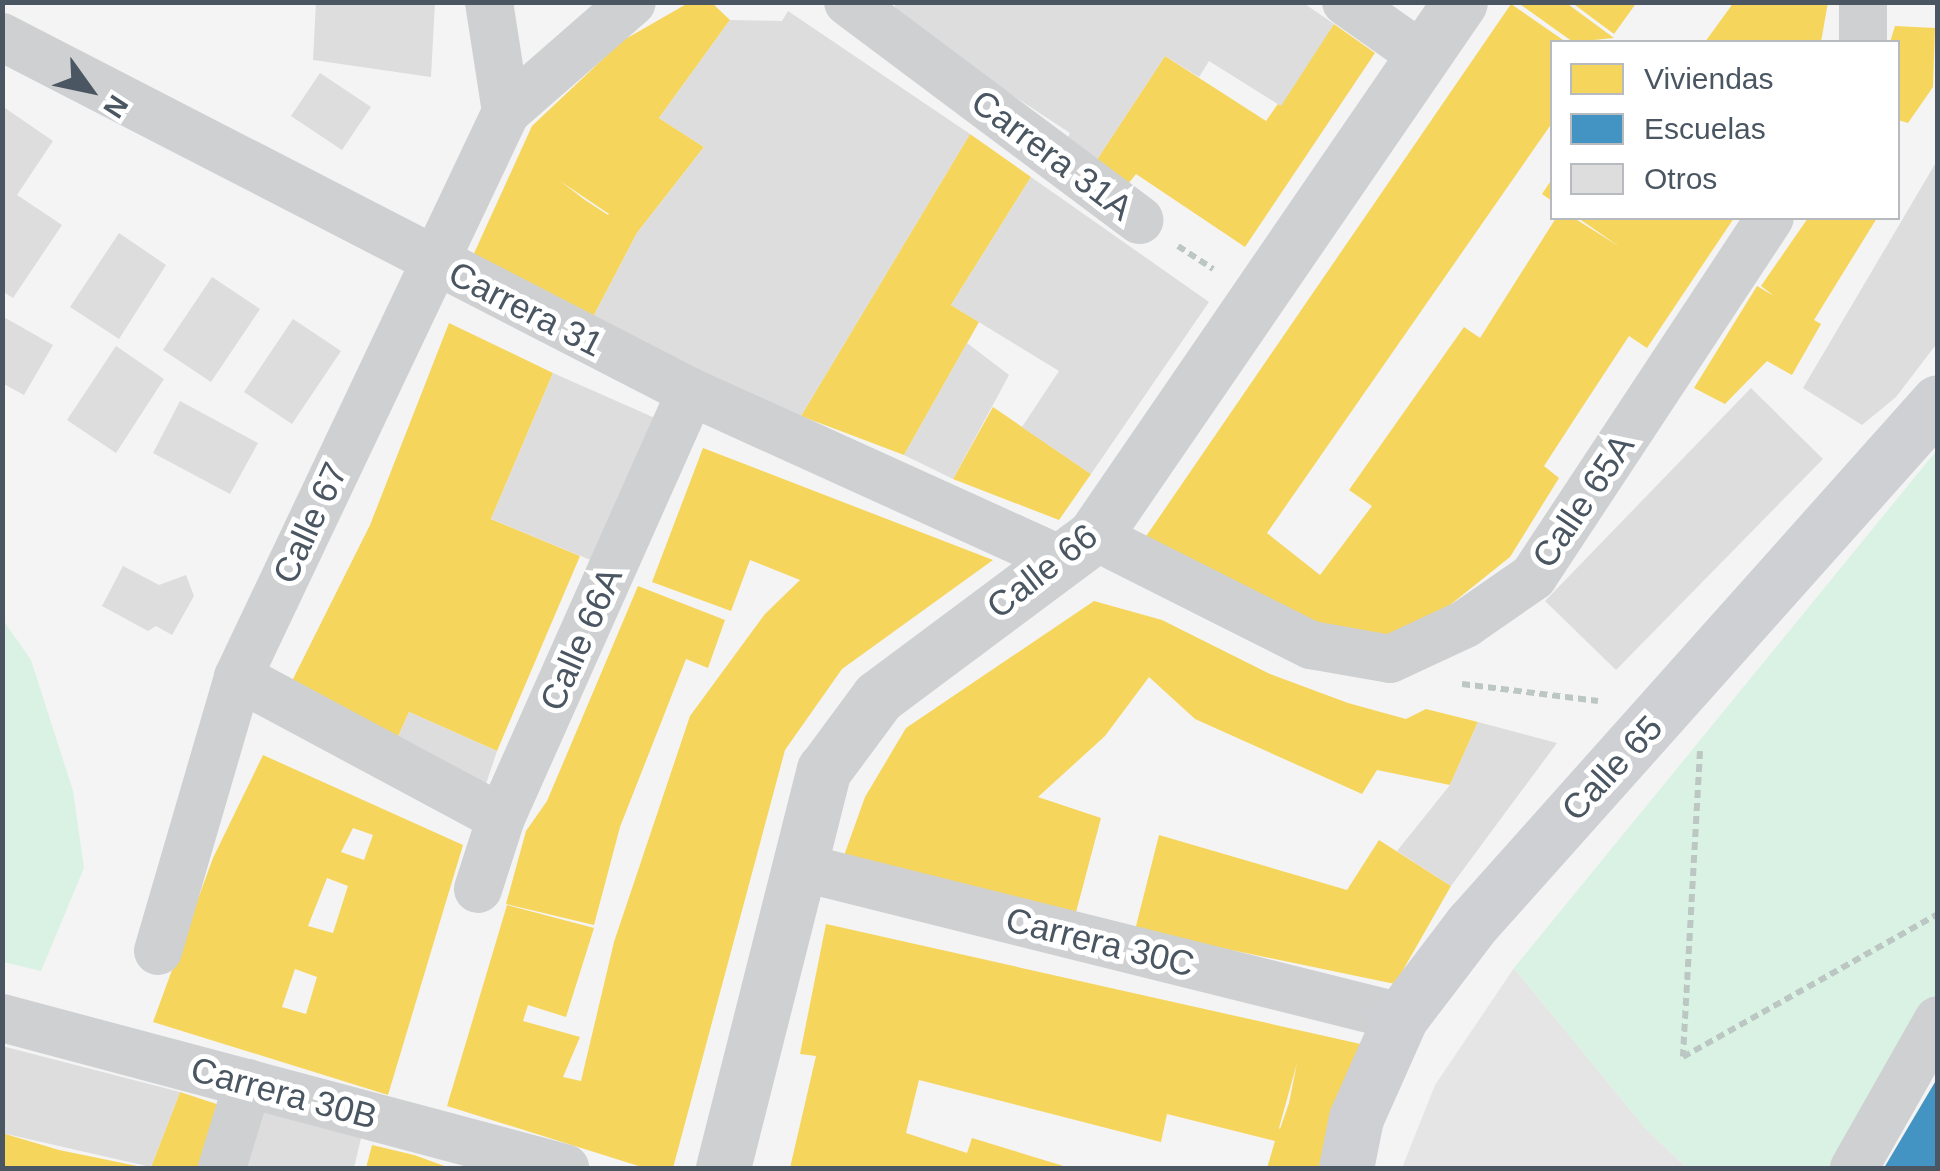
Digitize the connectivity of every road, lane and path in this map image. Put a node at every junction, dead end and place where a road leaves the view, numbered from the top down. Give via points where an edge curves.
1 (489, 2) edge
2 (632, 2) edge
3 (848, 2) edge
4 (1346, 2) edge
5 (1460, 2) edge
6 (1863, 2) edge
7 (2, 37) edge
8 (1862, 40) edge
9 (1424, 57) junction
10 (506, 112) junction
11 (1139, 220) joint
12 (1769, 220) edge
13 (434, 263) junction
14 (1261, 300) junction
15 (691, 392) junction
16 (1938, 402) edge
17 (1077, 547) junction
18 (1390, 659) junction
19 (238, 677) junction
20 (1667, 710) junction
21 (501, 818) junction
22 (800, 867) junction
23 (478, 890) dead end
24 (1938, 914) edge
25 (158, 951) dead end
26 (1401, 1017) junction
27 (2, 1018) edge
28 (1938, 1020) edge
29 (248, 1083) junction
30 (222, 1168) edge
31 (566, 1168) edge
32 (723, 1168) edge
33 (1346, 1168) edge
34 (1854, 1168) edge

1 - 10 street
2 - 10 street
3 - 11 street, Carrera 31A
4 - 9 street
5 - 9 street, Calle 66
6 - 8 street
7 - 13 street, Carrera 31
9 - 14 street, Calle 66
10 - 13 street, Calle 67
11 - 14 path, Carrera 31A
12 - 18 street, Calle 65A via 1534,577 1465,624
13 - 15 street, Carrera 31
13 - 19 street, Calle 67
14 - 17 street, Calle 66
15 - 17 street, Carrera 31
15 - 21 street, Calle 66A
16 - 20 main road, Calle 65
17 - 18 street via 1311,645
17 - 22 street, Calle 66 via 878,697 824,770
18 - 20 path via 1460,684
19 - 21 street
19 - 25 street, Calle 67
20 - 24 path via 1701,736 1683,1057
20 - 26 main road, Calle 65 via 1471,925
21 - 23 street, Calle 66A
22 - 26 street, Carrera 30C
22 - 32 street, Calle 66
26 - 33 main road, Calle 65 via 1356,1118
27 - 29 street, Carrera 30B
28 - 34 street
29 - 30 street
29 - 31 street, Carrera 30B

